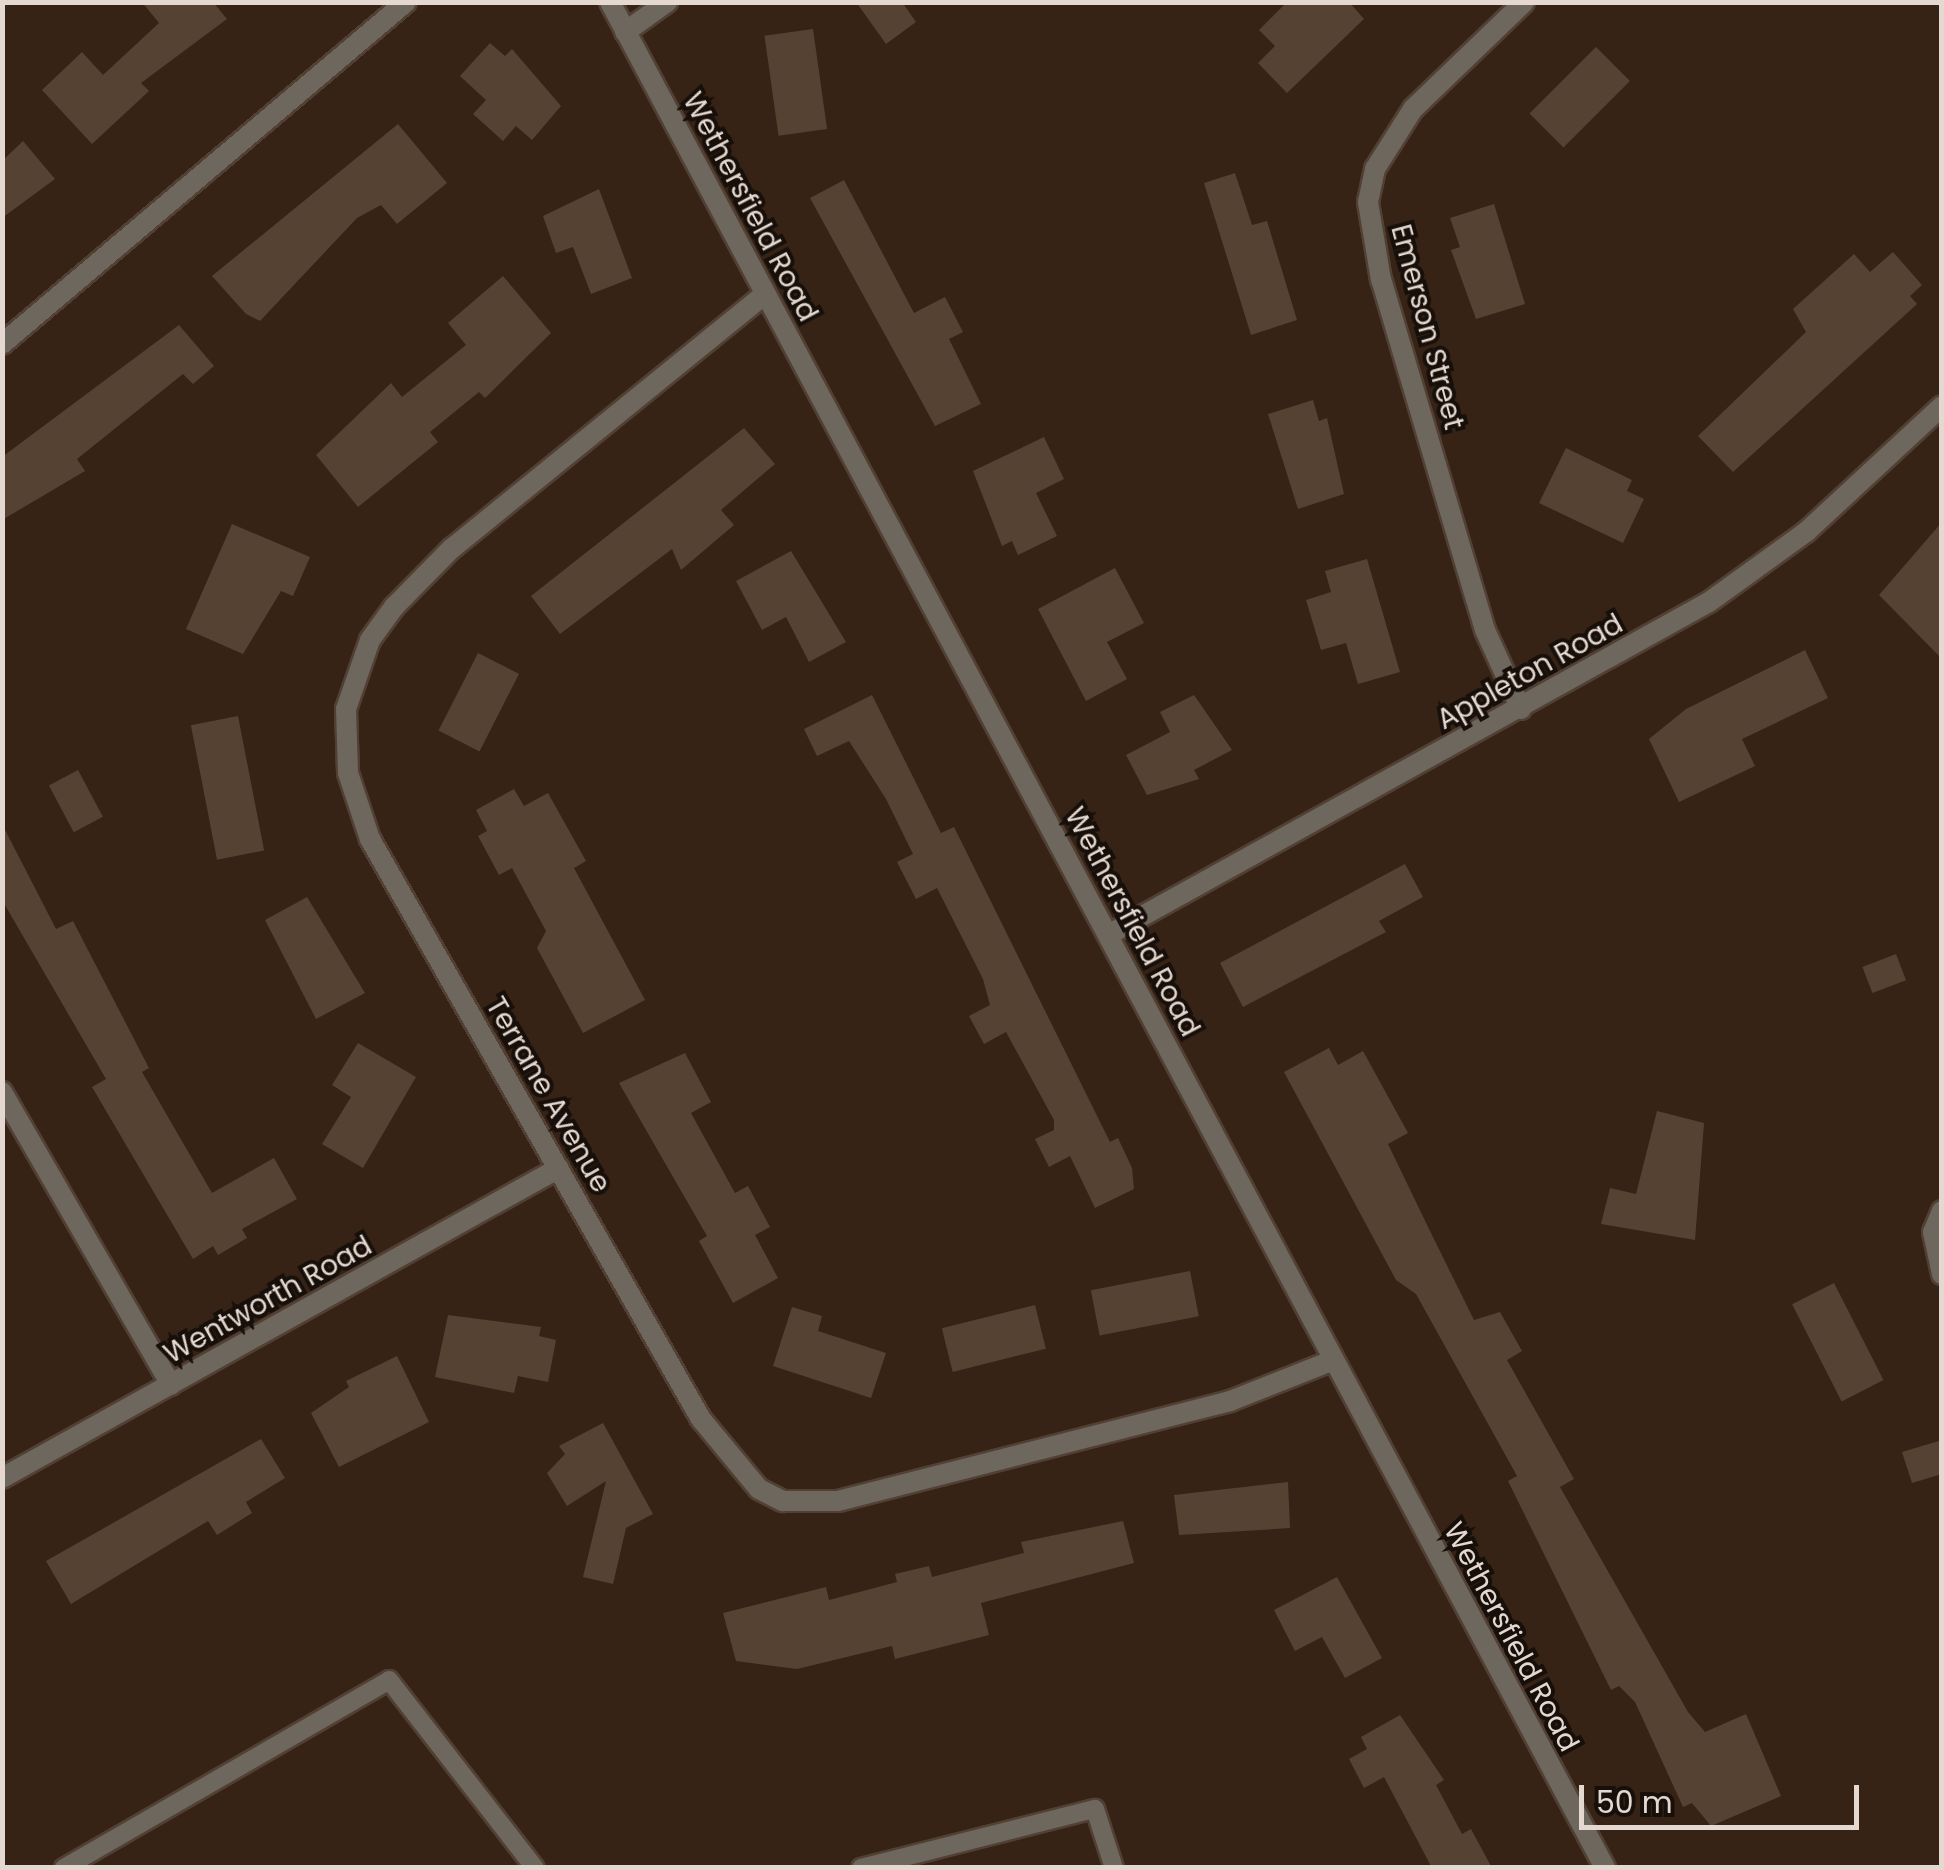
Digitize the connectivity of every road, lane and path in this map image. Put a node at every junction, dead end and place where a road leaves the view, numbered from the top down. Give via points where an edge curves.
1 (406, 2) edge
2 (610, 2) edge
3 (667, 2) edge
4 (1524, 2) edge
5 (626, 32) junction
6 (766, 294) junction
7 (2, 344) edge
8 (1942, 406) edge
9 (1521, 709) junction
10 (1108, 935) junction
11 (2, 1092) edge
12 (559, 1168) junction
13 (1942, 1211) edge
14 (1942, 1274) edge
15 (1332, 1361) junction
16 (171, 1385) junction
17 (2, 1478) edge
18 (64, 1868) edge
19 (535, 1868) edge
20 (861, 1868) edge
21 (1114, 1868) edge
22 (1605, 1868) edge

1 - 7 street
2 - 5 street, Wethersfield Road
3 - 5 street
4 - 9 street, Emerson Street via 1413,109 1375,170 1368,202 1381,280 1485,630
5 - 6 street, Wethersfield Road
6 - 10 street, Wethersfield Road
6 - 12 street, Terrane Avenue via 421,577 370,640 346,708 348,773 370,839
8 - 9 street, Appleton Road via 1764,566
9 - 10 street, Appleton Road
10 - 15 street, Wethersfield Road
11 - 16 street
12 - 15 street, Terrane Avenue via 711,1435 740,1473 783,1501 824,1503 1230,1401
12 - 16 street, Wentworth Road
13 - 14 street via 1933,1232
15 - 22 street, Wethersfield Road
16 - 17 street, Wentworth Road
18 - 19 lane via 389,1680
20 - 21 lane via 1095,1809

